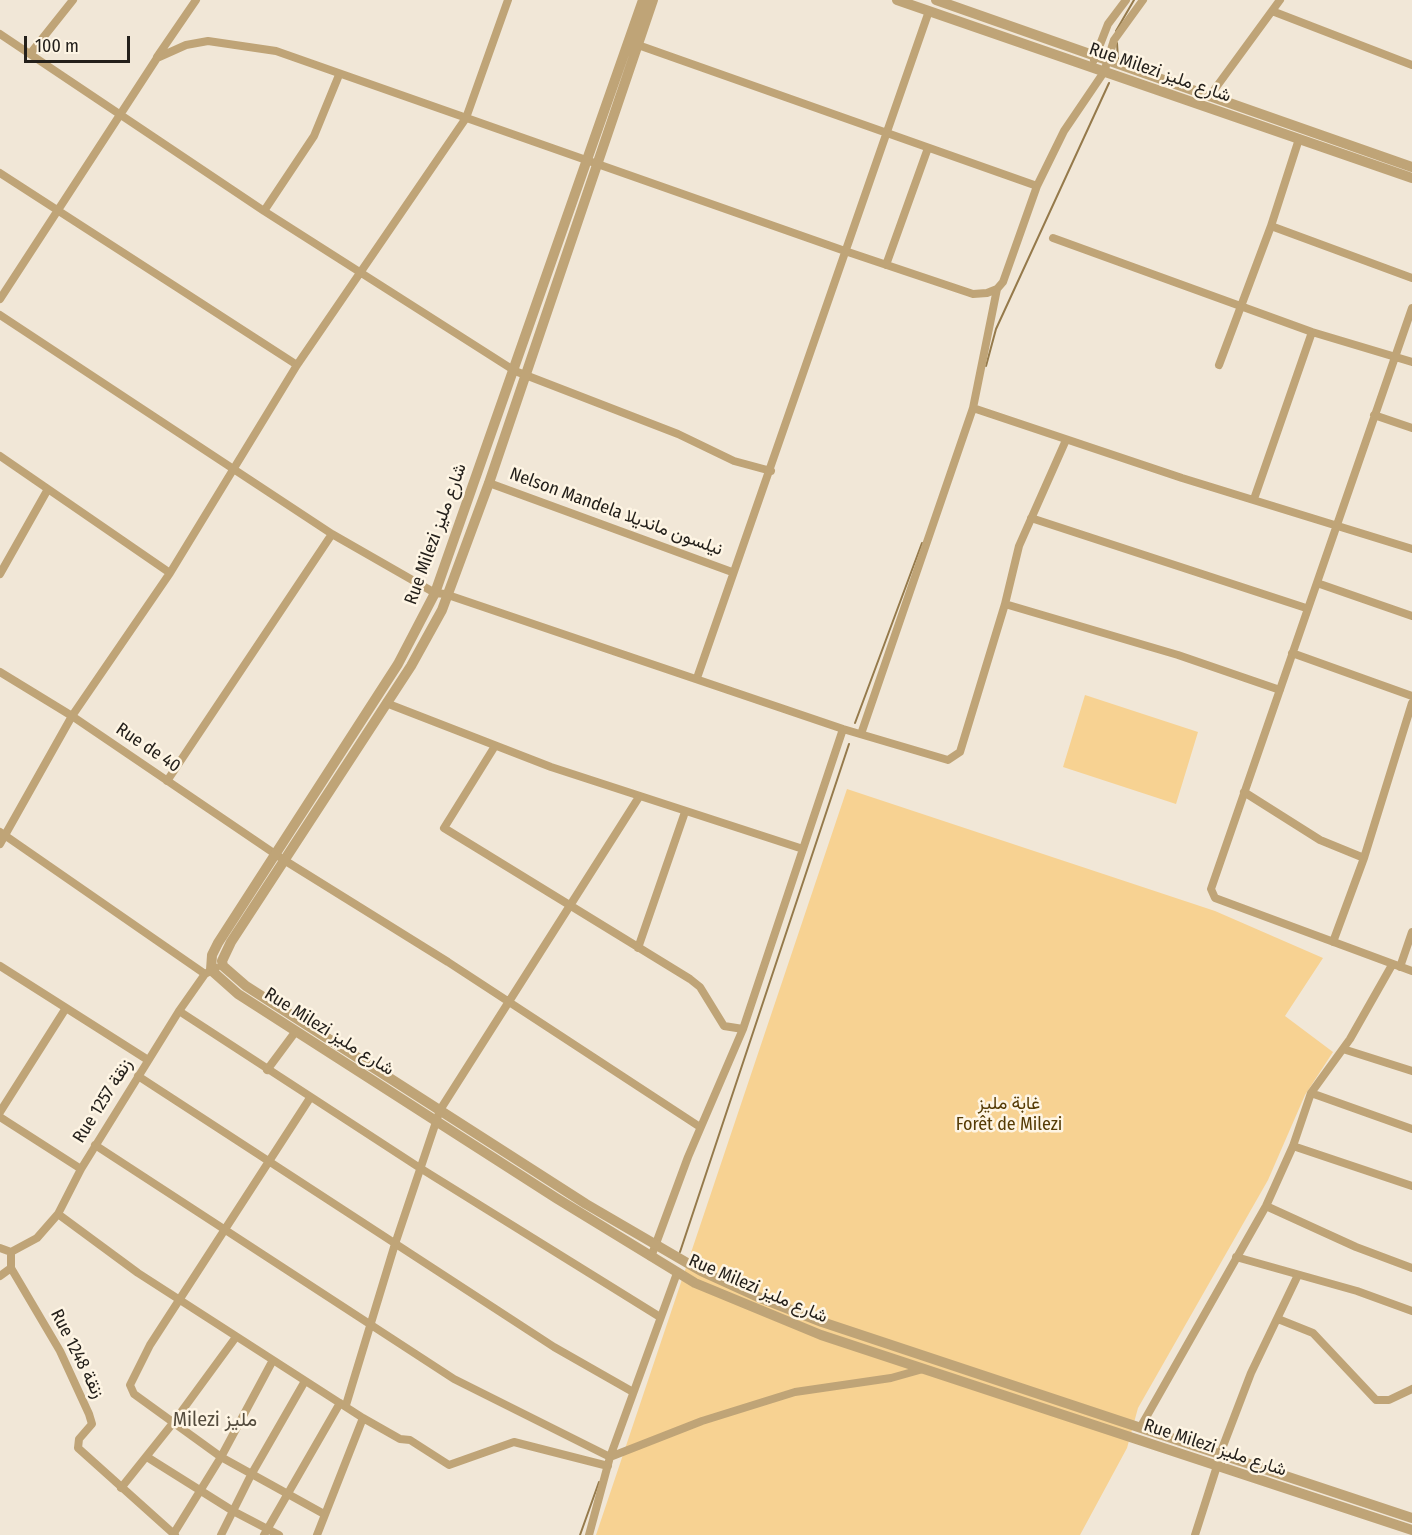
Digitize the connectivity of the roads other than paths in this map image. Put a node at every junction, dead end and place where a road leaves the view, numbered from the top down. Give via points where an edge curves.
1 (73, 0) edge
2 (196, 0) edge
3 (643, 0) edge
4 (653, 0) edge
5 (897, 0) edge
6 (936, 0) edge
7 (1126, 0) edge
8 (1143, 0) edge
9 (1280, 0) edge
10 (505, 1) edge
11 (929, 11) junction
12 (1272, 11) junction
13 (0, 34) edge
14 (638, 45) junction
15 (30, 54) junction
16 (1096, 55) junction
17 (157, 58) junction
18 (1109, 60) junction
19 (1412, 65) edge
20 (1092, 68) junction
21 (1104, 72) junction
22 (339, 75) junction
23 (1209, 97) junction
24 (119, 114) junction
25 (466, 118) junction
26 (888, 132) junction
27 (1299, 139) junction
28 (928, 147) junction
29 (592, 161) junction
30 (1412, 167) edge
31 (0, 173) edge
32 (1412, 178) edge
33 (1037, 186) junction
34 (264, 211) junction
35 (59, 212) junction
36 (1271, 226) junction
37 (1053, 238) dead end
38 (845, 251) junction
39 (886, 264) junction
40 (361, 271) junction
41 (1412, 278) edge
42 (997, 289) junction
43 (0, 299) edge
44 (1242, 306) junction
45 (1412, 310) edge
46 (0, 315) edge
47 (1312, 332) junction
48 (1396, 356) junction
49 (1412, 362) edge
50 (297, 365) junction
51 (1219, 365) dead end
52 (520, 372) junction
53 (973, 408) junction
54 (1374, 415) junction
55 (1412, 428) edge
56 (1066, 440) junction
57 (0, 456) edge
58 (233, 471) junction
59 (771, 471) junction
60 (489, 483) junction
61 (48, 489) junction
62 (1254, 499) junction
63 (1031, 518) junction
64 (1336, 526) junction
65 (332, 534) junction
66 (1412, 549) edge
67 (732, 572) junction
68 (170, 573) junction
69 (0, 574) edge
70 (1317, 583) junction
71 (435, 593) junction
72 (448, 595) junction
73 (1005, 604) junction
74 (1306, 608) junction
75 (1412, 616) edge
76 (1292, 653) junction
77 (0, 672) edge
78 (697, 678) junction
79 (1280, 690) junction
80 (1412, 696) edge
81 (386, 703) junction
82 (1412, 703) edge
83 (72, 716) junction
84 (843, 729) junction
85 (861, 734) junction
86 (495, 746) junction
87 (167, 781) junction
88 (1244, 792) junction
89 (639, 797) junction
90 (685, 812) junction
91 (3, 834) edge
92 (0, 844) edge
93 (803, 849) junction
94 (280, 857) junction
95 (1364, 858) junction
96 (570, 906) junction
97 (1412, 932) edge
98 (1333, 942) junction
99 (638, 948) junction
100 (0, 966) edge
101 (223, 966) junction
102 (1396, 966) junction
103 (1412, 971) edge
104 (208, 972) junction
105 (508, 1002) junction
106 (66, 1008) junction
107 (179, 1011) junction
108 (743, 1029) junction
109 (296, 1031) junction
110 (1343, 1049) junction
111 (148, 1060) junction
112 (267, 1070) junction
113 (1412, 1071) edge
114 (138, 1076) junction
115 (1311, 1093) junction
116 (310, 1098) junction
117 (0, 1112) edge
118 (438, 1115) junction
119 (0, 1117) edge
120 (700, 1127) junction
121 (1412, 1129) edge
122 (95, 1145) junction
123 (1293, 1146) junction
124 (268, 1163) junction
125 (420, 1168) junction
126 (81, 1169) junction
127 (1412, 1186) edge
128 (1266, 1206) junction
129 (58, 1214) junction
130 (225, 1230) junction
131 (395, 1244) junction
132 (0, 1248) edge
133 (653, 1251) junction
134 (11, 1252) junction
135 (1236, 1257) junction
136 (11, 1268) junction
137 (1412, 1268) edge
138 (677, 1273) junction
139 (1298, 1275) junction
140 (0, 1276) edge
141 (180, 1300) junction
142 (1412, 1311) edge
143 (660, 1317) junction
144 (1278, 1319) junction
145 (370, 1324) junction
146 (236, 1336) junction
147 (273, 1360) junction
148 (923, 1368) junction
149 (305, 1381) junction
150 (1412, 1389) edge
151 (633, 1392) junction
152 (343, 1404) junction
153 (363, 1418) junction
154 (173, 1423) junction
155 (1140, 1428) junction
156 (1220, 1454) junction
157 (147, 1456) junction
158 (221, 1457) junction
159 (609, 1462) junction
160 (1217, 1466) junction
161 (251, 1475) junction
162 (121, 1488) junction
163 (201, 1491) junction
164 (286, 1494) junction
165 (233, 1511) junction
166 (324, 1514) junction
167 (1412, 1518) edge
168 (1412, 1530) edge
169 (266, 1532) edge
170 (174, 1534) edge
171 (221, 1535) edge
172 (279, 1535) edge
173 (317, 1535) edge
174 (589, 1535) edge
175 (1195, 1535) edge

1 - 15 street
2 - 17 street
3 - 29 street, Rue Milezi شارع مليز
4 - 14 street, Rue Milezi شارع مليز
5 - 11 street, Rue Milezi شارع مليز
6 - 16 street, Rue Milezi شارع مليز
7 - 16 street via 1108,24
8 - 18 street via 1114,40
9 - 12 street
10 - 25 street
11 - 20 street, Rue Milezi شارع مليز
11 - 26 street
12 - 19 street
12 - 23 street
13 - 15 street
14 - 26 street
14 - 29 street, Rue Milezi شارع مليز
15 - 24 street
16 - 18 street, Rue Milezi شارع مليز
16 - 20 street
17 - 22 street via 186,45 227,42 276,51
17 - 24 street
18 - 21 street
18 - 23 street, Rue Milezi شارع مليز
20 - 21 street, Rue Milezi شارع مليز
21 - 27 street, Rue Milezi شارع مليز
21 - 33 street via 1064,131
22 - 25 street
22 - 34 street via 314,136
23 - 30 street, Rue Milezi شارع مليز
24 - 34 street
24 - 35 street
25 - 29 street
25 - 40 street
26 - 28 street
26 - 38 street
27 - 32 street, Rue Milezi شارع مليز
27 - 36 street
28 - 33 street
28 - 39 street
29 - 38 street
29 - 52 street, Rue Milezi شارع مليز
31 - 35 street
33 - 42 street via 1003,282
34 - 40 street
35 - 43 street
35 - 50 street
36 - 41 street
36 - 44 street
37 - 44 street
38 - 39 street
38 - 59 street
39 - 42 street via 973,294
40 - 50 street
40 - 52 street via 452,333
42 - 53 street
44 - 47 street
44 - 51 street
45 - 48 street
46 - 58 street
47 - 48 street
47 - 62 street
48 - 49 street
48 - 54 street
50 - 58 street
52 - 59 street via 678,434 734,461
52 - 60 street, Rue Milezi شارع مليز
52 - 71 street, Rue Milezi شارع مليز
53 - 56 street
53 - 85 street
54 - 55 street
54 - 64 street
56 - 62 street
56 - 63 street
57 - 61 street
58 - 65 street
58 - 68 street
59 - 67 street
60 - 67 street, Nelson Mandela نيلسون مانديلا
60 - 72 street, Rue Milezi شارع مليز
61 - 68 street
61 - 69 street
62 - 64 street
63 - 73 street via 1019,546
63 - 74 street
64 - 66 street
64 - 70 street
65 - 71 street
65 - 87 street
67 - 78 street
68 - 83 street
70 - 74 street
70 - 75 street
71 - 72 street
71 - 94 street, Rue Milezi شارع مليز via 398,664
72 - 78 street
72 - 81 street, Rue Milezi شارع مليز via 427,638
73 - 79 street
73 - 85 street via 960,752 954,758 948,760
74 - 76 street
76 - 79 street
76 - 80 street
77 - 83 street, Rue de 40
78 - 84 street
79 - 88 street
81 - 86 street
81 - 94 street, Rue Milezi شارع مليز
82 - 95 street
83 - 87 street, Rue de 40
83 - 91 street
84 - 85 street
84 - 93 street
86 - 89 street
86 - 96 street via 444,828
87 - 94 street, Rue de 40
88 - 95 street via 1326,843
88 - 98 street via 1211,894
89 - 90 street
89 - 96 street
90 - 93 street
90 - 99 street
91 - 92 street
91 - 104 street
93 - 108 street
94 - 101 street, Rue Milezi شارع مليز via 231,942
94 - 104 street, Rue Milezi شارع مليز via 218,943
94 - 105 street, Rue de 40
95 - 98 street
96 - 99 street
96 - 105 street
97 - 102 street
98 - 102 street
99 - 108 street via 700,987 724,1026
100 - 106 street
101 - 104 street
101 - 118 street, Rue Milezi شارع مليز
102 - 103 street
102 - 110 street
104 - 107 street, Rue 1257 زنقة
104 - 109 street, Rue Milezi شارع مليز
105 - 118 street
105 - 120 street, Rue de 40
106 - 111 street
106 - 117 street
107 - 111 street, Rue 1257 زنقة
107 - 112 street
108 - 120 street
109 - 112 street
109 - 118 street, Rue Milezi شارع مليز
110 - 113 street
110 - 115 street
111 - 114 street, Rue 1257 زنقة
112 - 116 street
114 - 122 street, Rue 1257 زنقة
114 - 124 street
115 - 121 street
115 - 123 street
116 - 124 street
116 - 125 street
118 - 125 street
118 - 133 street, Rue Milezi شارع مليز
119 - 126 street
120 - 133 street
122 - 126 street, Rue 1257 زنقة
122 - 130 street
123 - 127 street
123 - 128 street
124 - 130 street
124 - 131 street
125 - 131 street
125 - 143 street
126 - 129 street, Rue 1257 زنقة
128 - 135 street
128 - 137 street
129 - 134 street, Rue 1257 زنقة via 38,1238
129 - 141 street
130 - 141 street
130 - 145 street
131 - 145 street
131 - 151 street
132 - 134 street
133 - 138 street, Rue Milezi شارع مليز
133 - 155 street, Rue Milezi شارع مليز via 822,1322
134 - 136 street
135 - 139 street
135 - 155 street
136 - 140 street
136 - 162 street, Rue 1248 زنقة via 60,1351 89,1414 92,1424 79,1439 78,1448
138 - 143 street
138 - 148 street, Rue Milezi شارع مليز via 821,1335
139 - 142 street
139 - 144 street
141 - 146 street
141 - 154 street via 150,1345 130,1385 134,1395
143 - 151 street
144 - 150 street via 1313,1333 1376,1400 1389,1400
144 - 156 street via 1251,1373
145 - 152 street
145 - 159 street via 454,1379
146 - 147 street
146 - 154 street
147 - 149 street
147 - 158 street
148 - 159 street via 891,1378 795,1392 702,1421
148 - 160 street, Rue Milezi شارع مليز
149 - 152 street
149 - 161 street
151 - 159 street
152 - 153 street
152 - 164 street
153 - 159 street via 410,1440 449,1465 514,1442
153 - 166 street
154 - 157 street
154 - 158 street
155 - 156 street, Rue Milezi شارع مليز
156 - 167 street, Rue Milezi شارع مليز
157 - 162 street
157 - 163 street
158 - 161 street
158 - 163 street
159 - 174 street
160 - 168 street, Rue Milezi شارع مليز
160 - 175 street
161 - 164 street
161 - 165 street
162 - 170 street, Rue 1248 زنقة
163 - 165 street
163 - 170 street
164 - 166 street
164 - 169 street
165 - 169 street
165 - 171 street
166 - 173 street
169 - 172 street

